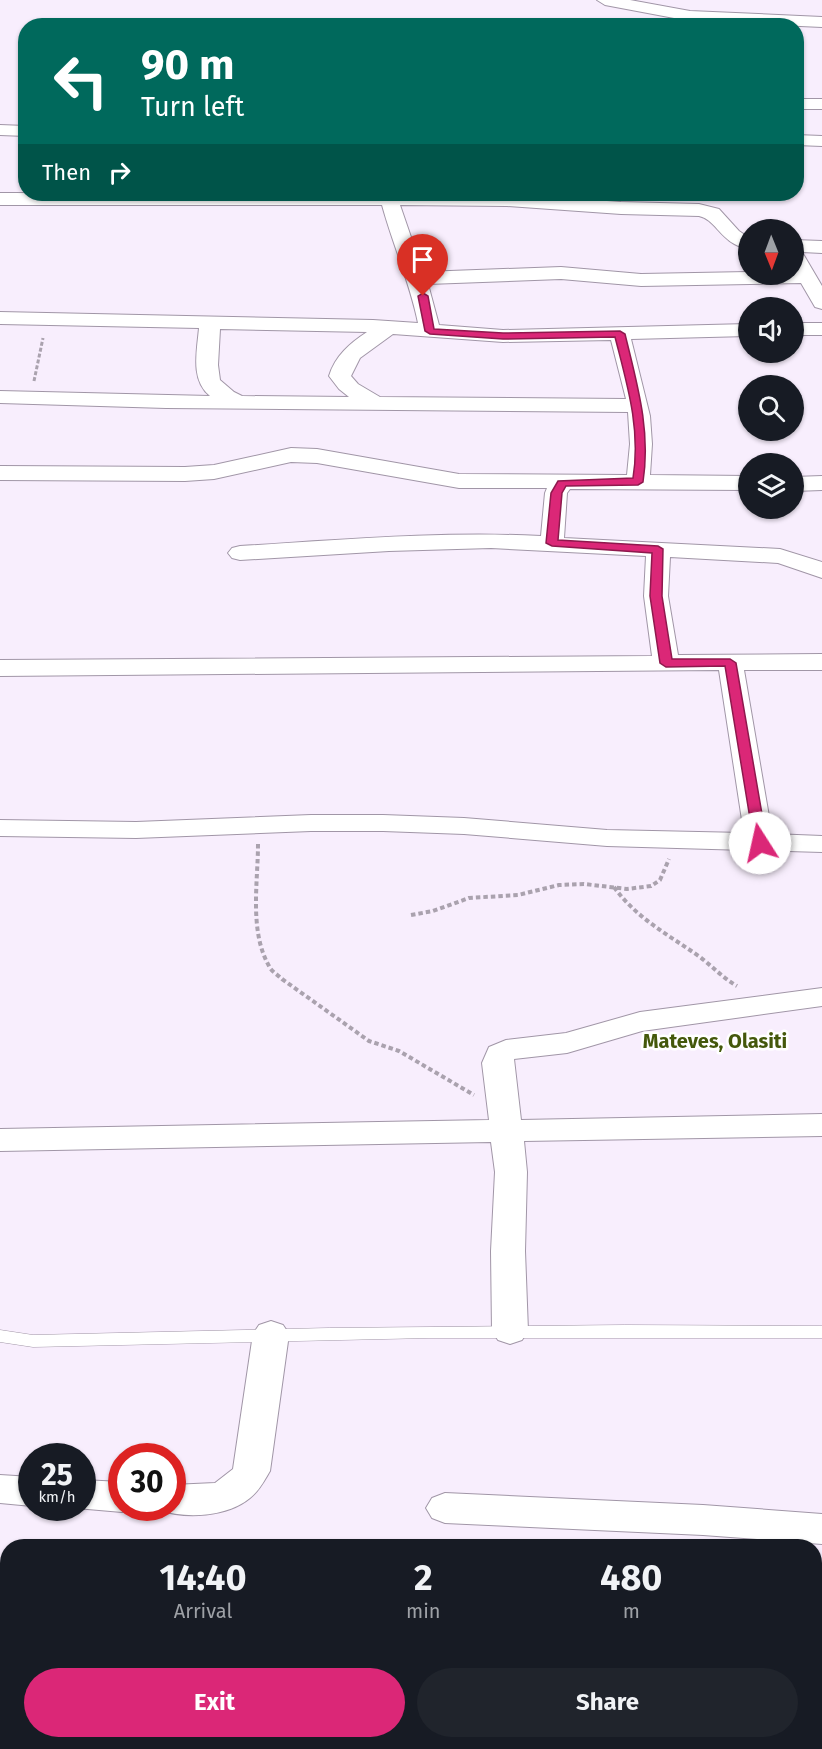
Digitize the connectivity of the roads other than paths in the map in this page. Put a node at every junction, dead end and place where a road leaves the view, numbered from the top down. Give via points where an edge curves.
1 (605, 0) edge
2 (734, 18) edge
3 (804, 21) edge
4 (822, 22) edge
5 (804, 104) edge
6 (822, 104) edge
7 (0, 130) edge
8 (18, 131) edge
9 (804, 140) edge
10 (822, 141) edge
11 (0, 199) edge
12 (18, 199) edge
13 (390, 201) edge
14 (521, 201) edge
15 (738, 239) edge
16 (804, 246) edge
17 (822, 247) edge
18 (804, 272) edge
19 (416, 278) junction
20 (807, 278) junction
21 (822, 303) edge
22 (0, 318) edge
23 (210, 324) junction
24 (389, 327) junction
25 (804, 329) edge
26 (822, 329) edge
27 (738, 330) edge
28 (430, 331) junction
29 (620, 334) junction
30 (9, 397) edge
31 (237, 402) junction
32 (376, 404) junction
33 (638, 406) junction
34 (0, 473) edge
35 (638, 482) junction
36 (562, 483) junction
37 (738, 483) edge
38 (822, 483) edge
39 (804, 484) edge
40 (552, 543) junction
41 (658, 549) junction
42 (240, 553) dead end
43 (822, 571) edge
44 (822, 662) edge
45 (666, 663) junction
46 (730, 663) junction
47 (0, 668) edge
48 (0, 828) edge
49 (760, 843) junction
50 (822, 844) edge
51 (822, 997) edge
52 (505, 1121) junction
53 (822, 1125) edge
54 (0, 1140) edge
55 (510, 1331) junction
56 (822, 1332) edge
57 (271, 1334) junction
58 (0, 1336) edge
59 (0, 1489) edge
60 (18, 1490) edge
61 (186, 1499) edge
62 (445, 1508) dead end
63 (822, 1529) edge

1 - 2 street via 690,16
3 - 4 street
5 - 6 street
7 - 8 street
9 - 10 street
11 - 12 street
13 - 19 street
14 - 15 street via 699,210 712,213
16 - 17 street
18 - 20 street
19 - 20 street via 561,273 641,280
19 - 28 street
20 - 21 street
22 - 23 street
23 - 24 street
23 - 31 street via 209,379 218,391
24 - 28 street
24 - 32 street via 363,345 339,376
25 - 26 street
27 - 29 street
28 - 29 street via 503,336
29 - 33 street
30 - 31 street
31 - 32 street
32 - 33 street
33 - 35 street via 642,456
34 - 36 street via 185,474 214,472 291,454 459,480
35 - 36 street
35 - 37 street
36 - 40 street via 556,493
38 - 39 street
40 - 41 street
40 - 42 street via 410,543
41 - 43 street via 780,556
41 - 45 street via 656,596
44 - 46 street
45 - 46 street
45 - 47 street
46 - 49 street
48 - 49 street via 136,830 311,823 434,824 540,834
49 - 50 street
51 - 52 street via 640,1022 567,1043 506,1050 500,1054 498,1063
52 - 53 street
52 - 54 street
52 - 55 street via 512,1172 508,1251
55 - 56 lane
55 - 57 lane
57 - 58 lane via 33,1341
57 - 61 street via 251,1471 244,1485 216,1497
59 - 60 street
62 - 63 street

